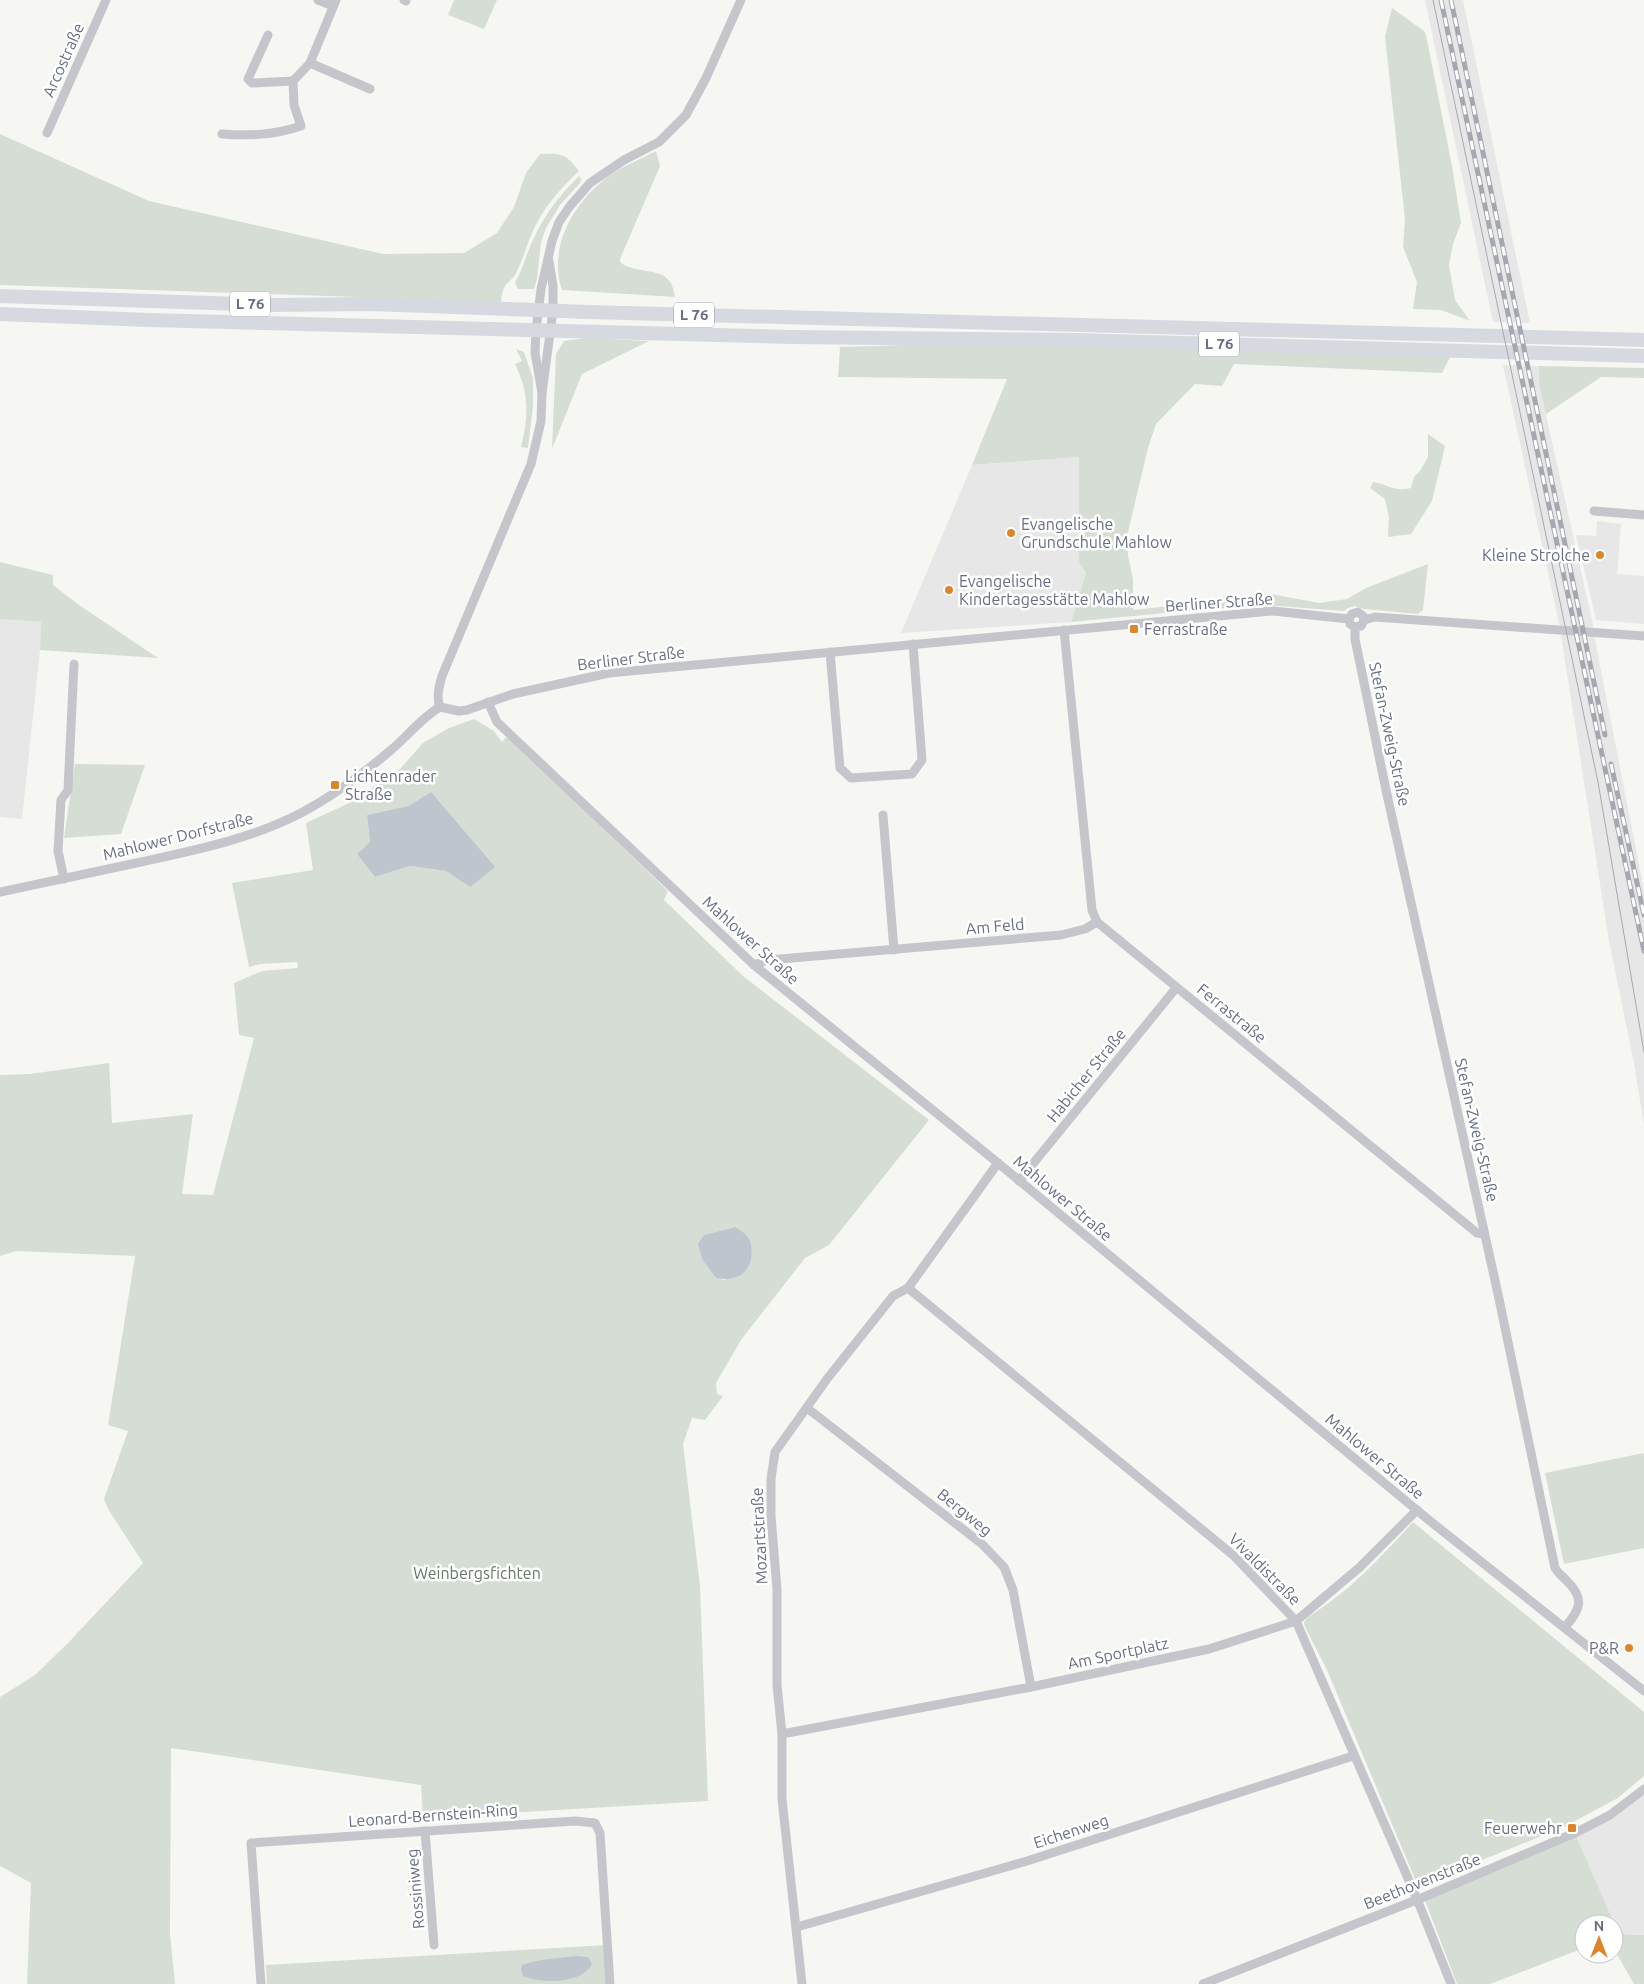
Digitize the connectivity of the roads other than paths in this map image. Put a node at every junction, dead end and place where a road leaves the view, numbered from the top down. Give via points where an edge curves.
1 (106, 0) edge
2 (318, 0) edge
3 (741, 0) edge
4 (335, 3) edge
5 (268, 35) dead end
6 (310, 64) junction
7 (293, 81) junction
8 (370, 89) dead end
9 (47, 133) dead end
10 (222, 134) dead end
11 (549, 259) junction
12 (0, 296) edge
13 (538, 310) junction
14 (553, 311) junction
15 (0, 314) edge
16 (536, 330) junction
17 (551, 330) junction
18 (1644, 340) edge
19 (1644, 356) edge
20 (542, 394) junction
21 (1594, 511) dead end
22 (1644, 515) edge
23 (1348, 619) junction
24 (1364, 620) junction
25 (1355, 627) junction
26 (1064, 630) junction
27 (1644, 636) edge
28 (913, 644) junction
29 (830, 652) junction
30 (74, 664) dead end
31 (488, 702) junction
32 (440, 708) junction
33 (883, 815) dead end
34 (64, 878) junction
35 (0, 892) edge
36 (1097, 922) junction
37 (894, 950) junction
38 (754, 965) junction
39 (1176, 988) junction
40 (998, 1163) junction
41 (1019, 1181) junction
42 (1484, 1234) junction
43 (908, 1288) junction
44 (807, 1408) junction
45 (1417, 1510) junction
46 (1296, 1621) junction
47 (1565, 1627) junction
48 (1031, 1687) junction
49 (1644, 1691) edge
50 (782, 1734) junction
51 (1353, 1756) junction
52 (1644, 1789) edge
53 (425, 1831) junction
54 (1417, 1900) junction
55 (796, 1927) junction
56 (434, 1945) dead end
57 (261, 1984) edge
58 (610, 1984) edge
59 (802, 1984) edge
60 (1203, 1984) edge
61 (1451, 1984) edge

1 - 9 street, Arcostraße
2 - 4 street
3 - 11 street via 686,115 659,142 599,176 579,194 555,232
4 - 6 street
5 - 7 street via 248,79 252,83
6 - 7 street
6 - 8 street
7 - 10 street via 294,105 301,126 280,133
11 - 13 street
11 - 14 street
12 - 13 main road, L 76
13 - 14 main road, L 76
13 - 16 street
14 - 17 street
14 - 18 main road, L 76
15 - 16 main road, L 76
16 - 17 main road, L 76
16 - 20 street via 535,353
17 - 19 main road, L 76
17 - 20 street
20 - 32 street via 531,464 442,676 438,692
21 - 22 street
23 - 24 street, Berliner Straße via 1358,612
23 - 25 street
23 - 26 street, Berliner Straße via 1273,611
24 - 25 street
24 - 27 street, Berliner Straße via 1376,617
25 - 42 street, Stefan-Zweig-Straße via 1386,790
26 - 28 street, Berliner Straße
26 - 36 street, Ferrastraße via 1092,910
28 - 29 street, Berliner Straße
28 - 29 street via 922,760 912,774 851,778 840,768
29 - 31 street, Berliner Straße via 609,673
30 - 34 street via 68,790 61,800 58,851
31 - 32 street, Berliner Straße via 458,711
31 - 38 street, Mahlower Straße via 497,722
32 - 34 street, Mahlower Dorfstraße via 340,789 266,829 229,841
33 - 37 street
34 - 35 street, Mahlower Dorfstraße
36 - 37 street, Am Feld via 1085,929 1061,935
36 - 39 street, Ferrastraße
37 - 38 street, Am Feld via 768,960
38 - 40 street, Mahlower Straße
39 - 41 street, Habicher Straße
39 - 42 street, Ferrastraße via 1477,1233
40 - 41 street, Mahlower Straße
40 - 43 street, Mozartstraße
41 - 45 street, Mahlower Straße
42 - 47 street, Stefan-Zweig-Straße via 1556,1568 1580,1600 1578,1610
43 - 44 street, Mozartstraße via 893,1296
43 - 46 street, Vivaldistraße via 1233,1556
44 - 48 street, Bergweg via 982,1544 1004,1567 1013,1590
44 - 50 street, Mozartstraße via 775,1452 771,1479 777,1589 777,1685
45 - 46 street, Am Sportplatz via 1360,1567
45 - 47 street, Mahlower Straße
46 - 48 street, Am Sportplatz via 1209,1649
46 - 51 street, Vivaldistraße
47 - 49 street, Mahlower Straße
48 - 50 street, Am Sportplatz
50 - 55 street, Mozartstraße via 782,1799
51 - 54 street, Vivaldistraße
51 - 55 street, Eichenweg via 1027,1861
52 - 54 street, Beethovenstraße via 1610,1815 1582,1830
53 - 56 street, Rossiniweg
53 - 57 street, Leonard-Bernstein-Ring via 251,1843
53 - 58 street, Leonard-Bernstein-Ring via 575,1820 595,1823 601,1842
54 - 60 street, Beethovenstraße
54 - 61 street, Vivaldistraße
55 - 59 street, Mozartstraße

